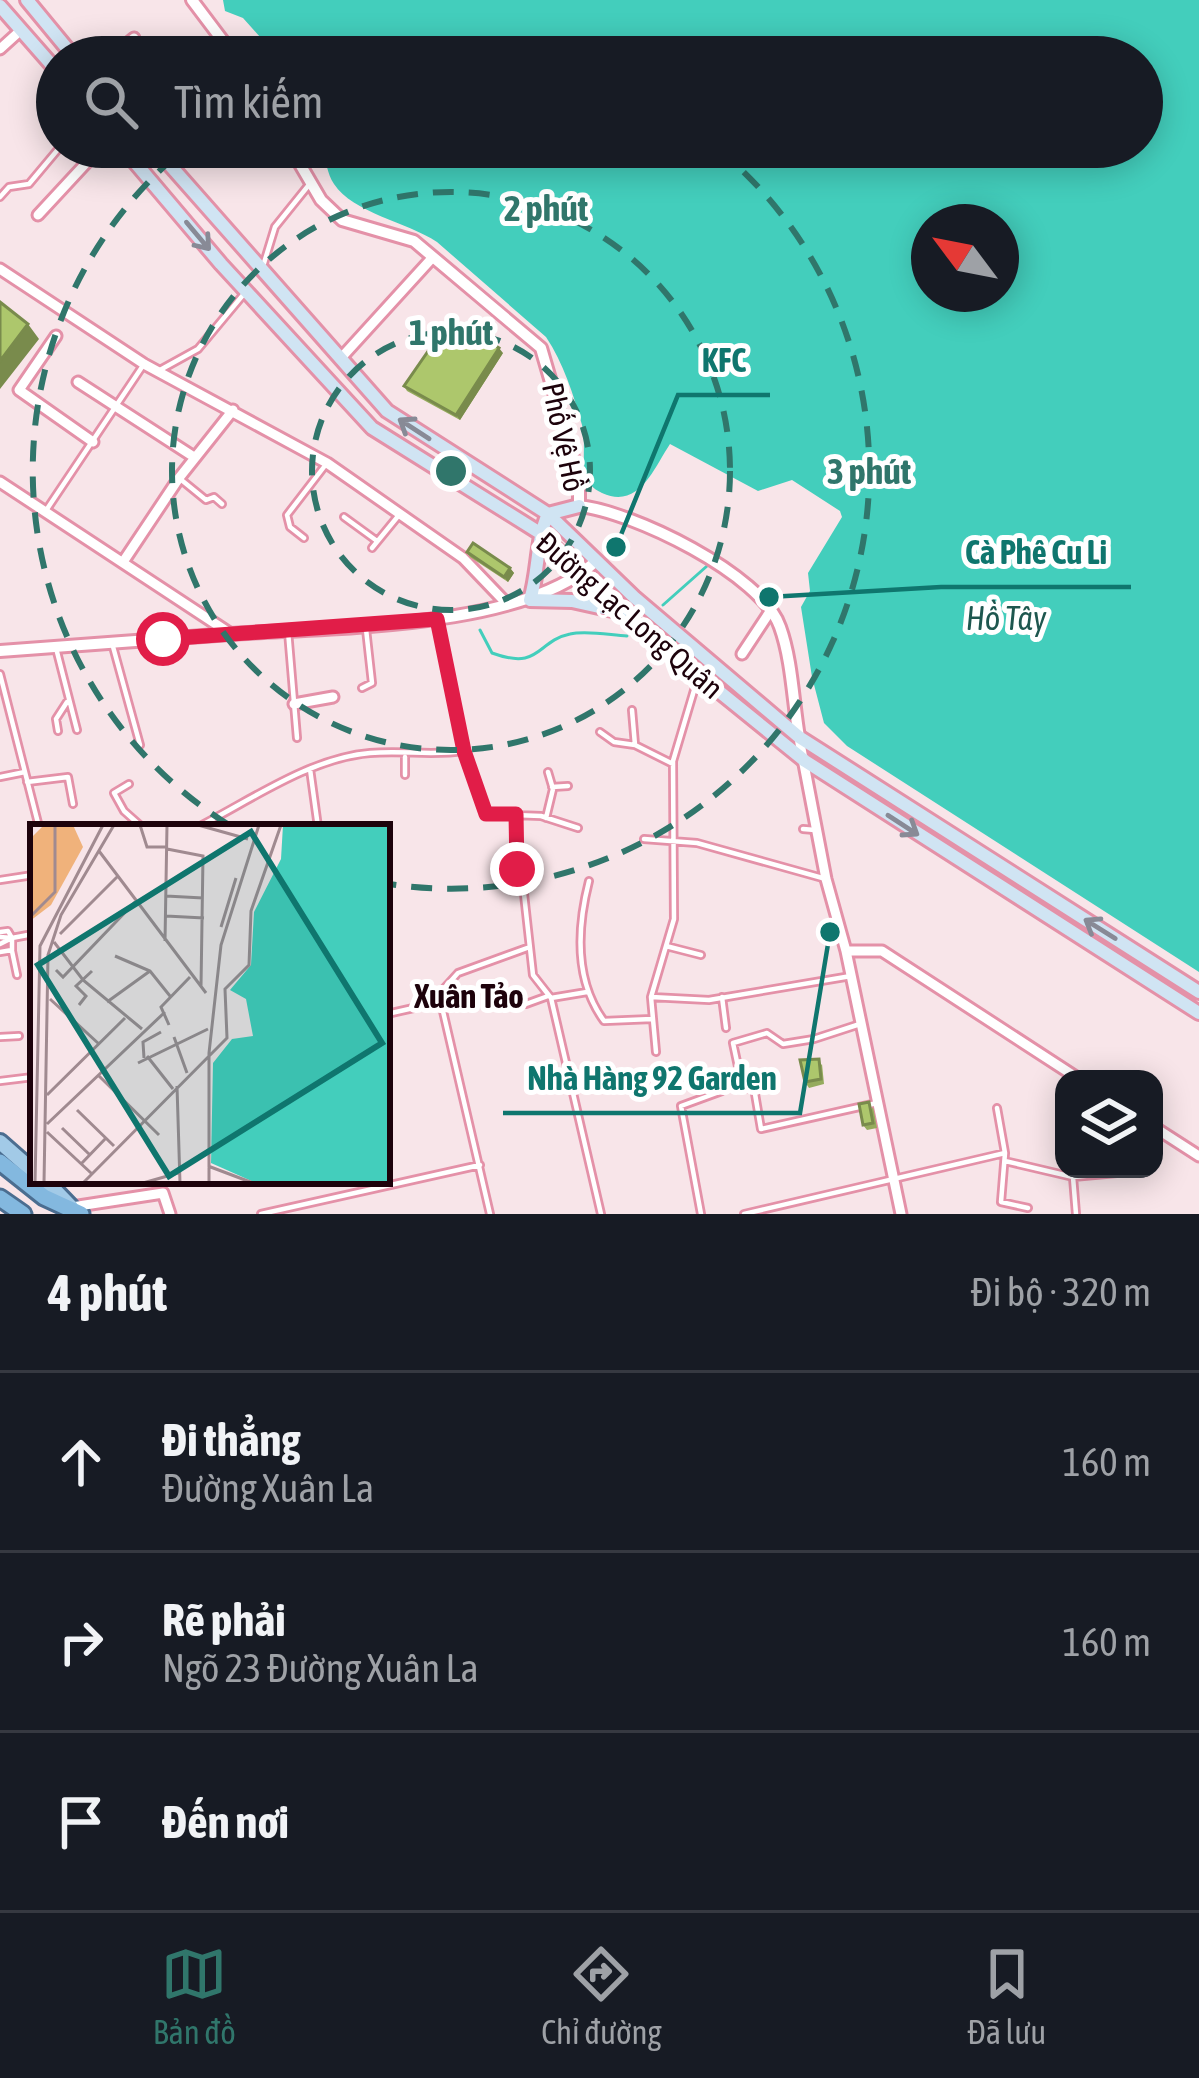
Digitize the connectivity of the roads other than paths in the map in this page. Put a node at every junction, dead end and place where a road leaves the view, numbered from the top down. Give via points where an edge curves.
1 (28, 0) edge
2 (192, 0) edge
3 (0, 6) edge
4 (21, 30) junction
5 (57, 36) edge
6 (219, 36) edge
7 (36, 47) edge
8 (0, 49) edge
9 (42, 168) edge
10 (81, 168) edge
11 (140, 168) edge
12 (173, 168) edge
13 (303, 168) edge
14 (311, 182) junction
15 (0, 197) edge
16 (38, 214) dead end
17 (433, 257) junction
18 (262, 268) junction
19 (0, 269) edge
20 (246, 291) junction
21 (56, 336) dead end
22 (341, 358) junction
23 (144, 364) junction
24 (160, 370) junction
25 (78, 382) dead end
26 (117, 410) junction
27 (233, 410) junction
28 (93, 442) junction
29 (194, 457) junction
30 (327, 463) junction
31 (178, 478) junction
32 (0, 482) edge
33 (222, 504) dead end
34 (578, 506) junction
35 (45, 512) junction
36 (548, 514) junction
37 (399, 515) junction
38 (344, 517) dead end
39 (539, 533) junction
40 (304, 538) dead end
41 (377, 541) junction
42 (372, 548) dead end
43 (123, 562) junction
44 (595, 562) junction
45 (580, 575) junction
46 (530, 599) junction
47 (506, 603) junction
48 (771, 610) junction
49 (621, 612) junction
50 (437, 619) junction
51 (366, 625) junction
52 (288, 631) junction
53 (231, 634) junction
54 (112, 643) junction
55 (56, 648) junction
56 (0, 651) edge
57 (742, 654) dead end
58 (0, 674) edge
59 (698, 677) junction
60 (362, 688) dead end
61 (333, 697) dead end
62 (67, 702) junction
63 (294, 704) junction
64 (632, 710) dead end
65 (76, 730) dead end
66 (58, 731) dead end
67 (600, 732) dead end
68 (799, 737) junction
69 (297, 738) dead end
70 (635, 745) junction
71 (140, 746) dead end
72 (464, 751) junction
73 (405, 755) junction
74 (805, 761) junction
75 (673, 764) junction
76 (310, 770) junction
77 (25, 772) junction
78 (548, 772) dead end
79 (405, 775) dead end
80 (0, 777) edge
81 (27, 782) junction
82 (129, 784) dead end
83 (568, 787) dead end
84 (552, 788) junction
85 (73, 804) dead end
86 (516, 814) junction
87 (546, 818) junction
88 (38, 824) edge
89 (139, 824) edge
90 (205, 824) edge
91 (318, 824) edge
92 (578, 828) dead end
93 (803, 829) dead end
94 (815, 830) junction
95 (644, 839) dead end
96 (673, 843) junction
97 (30, 875) edge
98 (826, 879) junction
99 (0, 880) edge
100 (589, 881) dead end
101 (30, 935) edge
102 (12, 938) junction
103 (0, 941) edge
104 (666, 946) junction
105 (527, 948) junction
106 (12, 950) junction
107 (846, 951) junction
108 (701, 955) dead end
109 (17, 975) dead end
110 (851, 976) junction
111 (588, 992) junction
112 (1199, 992) edge
113 (439, 994) junction
114 (549, 997) junction
115 (651, 997) junction
116 (722, 997) junction
117 (520, 998) dead end
118 (1199, 1012) edge
119 (390, 1013) edge
120 (652, 1019) junction
121 (860, 1024) junction
122 (726, 1028) dead end
123 (19, 1036) dead end
124 (0, 1037) edge
125 (656, 1052) dead end
126 (1065, 1070) edge
127 (740, 1076) dead end
128 (30, 1077) edge
129 (0, 1082) edge
130 (743, 1089) dead end
131 (722, 1091) dead end
132 (878, 1103) junction
133 (998, 1108) dead end
134 (1163, 1133) edge
135 (0, 1142) edge
136 (1199, 1156) edge
137 (1005, 1157) junction
138 (0, 1162) edge
139 (480, 1165) junction
140 (30, 1168) edge
141 (1055, 1172) edge
142 (894, 1178) junction
143 (1073, 1178) edge
144 (49, 1184) edge
145 (0, 1198) edge
146 (1028, 1208) dead end
147 (76, 1211) edge
148 (23, 1214) edge
149 (170, 1214) edge
150 (261, 1214) edge
151 (490, 1214) edge
152 (601, 1214) edge
153 (701, 1214) edge
154 (744, 1214) edge
155 (901, 1214) edge
156 (1076, 1214) edge

1 - 5 main road
2 - 6 street
3 - 4 main road
4 - 7 main road
4 - 8 street
9 - 15 lane
10 - 16 street
11 -> 20 main road, Đường Lạc Long Quân
12 - 18 main road, Đường Lạc Long Quân
13 - 14 street, Phố Vệ Hồ
14 - 17 street, Phố Vệ Hồ via 342,220 404,236
14 - 18 lane via 275,227
17 - 22 street
17 - 34 street, Phố Vệ Hồ via 545,356 579,478
18 - 22 main road, Đường Lạc Long Quân
19 - 23 street
20 - 24 lane via 198,349
20 - 39 main road, Đường Lạc Long Quân via 372,428
21 - 28 street via 19,390
36 -> 22 main road, Đường Lạc Long Quân via 387,411
23 - 24 street
23 - 26 lane
24 - 27 street
25 - 26 street
26 - 28 lane
26 - 29 street
27 - 29 street
27 - 30 street
28 - 35 lane
29 - 31 street
30 - 37 street
30 - 40 lane via 287,515
31 - 33 lane
31 - 43 street
32 - 35 street
34 - 36 main road
34 - 48 street, Phố Vệ Hồ via 656,527 748,586
35 - 43 street
36 - 39 main road
36 - 44 main road, Đường Lạc Long Quân
37 - 41 lane
37 - 47 street via 463,558
38 - 41 lane
39 - 45 main road, Đường Lạc Long Quân
39 - 46 main road
41 - 42 lane
43 - 53 street
44 - 45 street
44 - 68 main road, Đường Lạc Long Quân
45 - 46 street
45 - 49 main road, Đường Lạc Long Quân
46 - 47 street
46 - 49 main road
47 - 50 street
48 - 57 street
48 - 68 street
49 - 59 main road, Đường Lạc Long Quân
50 - 51 street
50 - 72 lane
51 - 52 street
51 - 60 lane via 372,683
52 - 53 street
52 - 63 lane
53 - 54 street
54 - 55 street
54 - 71 lane
55 - 56 street
55 - 62 lane
58 - 77 lane
59 - 74 main road, Đường Lạc Long Quân
59 - 75 lane
61 - 63 street
62 - 65 lane
62 - 66 lane
63 - 69 lane
64 - 70 lane
67 - 70 lane
68 - 74 street
112 -> 68 main road, Đường Lạc Long Quân
70 - 75 lane
72 - 73 lane
72 - 86 lane via 486,814
73 - 76 lane via 369,753
73 - 79 lane
74 - 94 street
74 -> 118 main road, Đường Lạc Long Quân
75 - 96 lane
76 - 90 lane
76 - 91 lane
77 - 80 lane
77 - 81 lane
78 - 84 lane
81 - 85 lane via 68,777
81 - 88 lane
82 - 89 lane via 114,793
83 - 84 lane
84 - 87 lane
86 - 87 lane
86 - 105 lane
87 - 92 lane
93 - 94 lane
94 - 98 street
95 - 96 lane
96 - 98 lane
96 - 104 lane via 674,919
97 - 99 lane
98 - 107 street
100 - 111 lane via 581,973
101 - 102 lane
102 - 103 lane
102 - 103 lane via 8,932
102 - 106 lane
103 - 106 lane
104 - 108 lane
104 - 115 lane
105 - 113 lane via 458,973
105 - 114 lane
106 - 109 lane
107 - 110 street
107 - 126 street via 882,951
110 - 116 lane
110 - 121 street
111 - 114 lane
111 - 120 lane via 609,1023
113 - 119 lane
113 - 139 lane
114 - 117 lane via 526,1004
114 - 152 lane
115 - 116 lane
115 - 120 lane
116 - 122 lane
120 - 125 lane
121 - 127 lane via 783,1044 767,1034 733,1043
121 - 132 street
123 - 124 lane
128 - 129 lane
130 - 132 lane via 754,1088 761,1130
131 - 153 lane via 681,1106
132 - 142 street
133 - 137 lane
134 - 136 street
135 - 140 main road
137 - 141 lane
137 - 142 lane
137 - 146 lane via 1001,1202
138 - 147 highway
139 - 150 lane
139 - 151 lane
142 - 154 lane
142 - 155 street
143 - 156 lane
144 - 147 main road
145 - 148 highway
147 - 149 street via 163,1193

